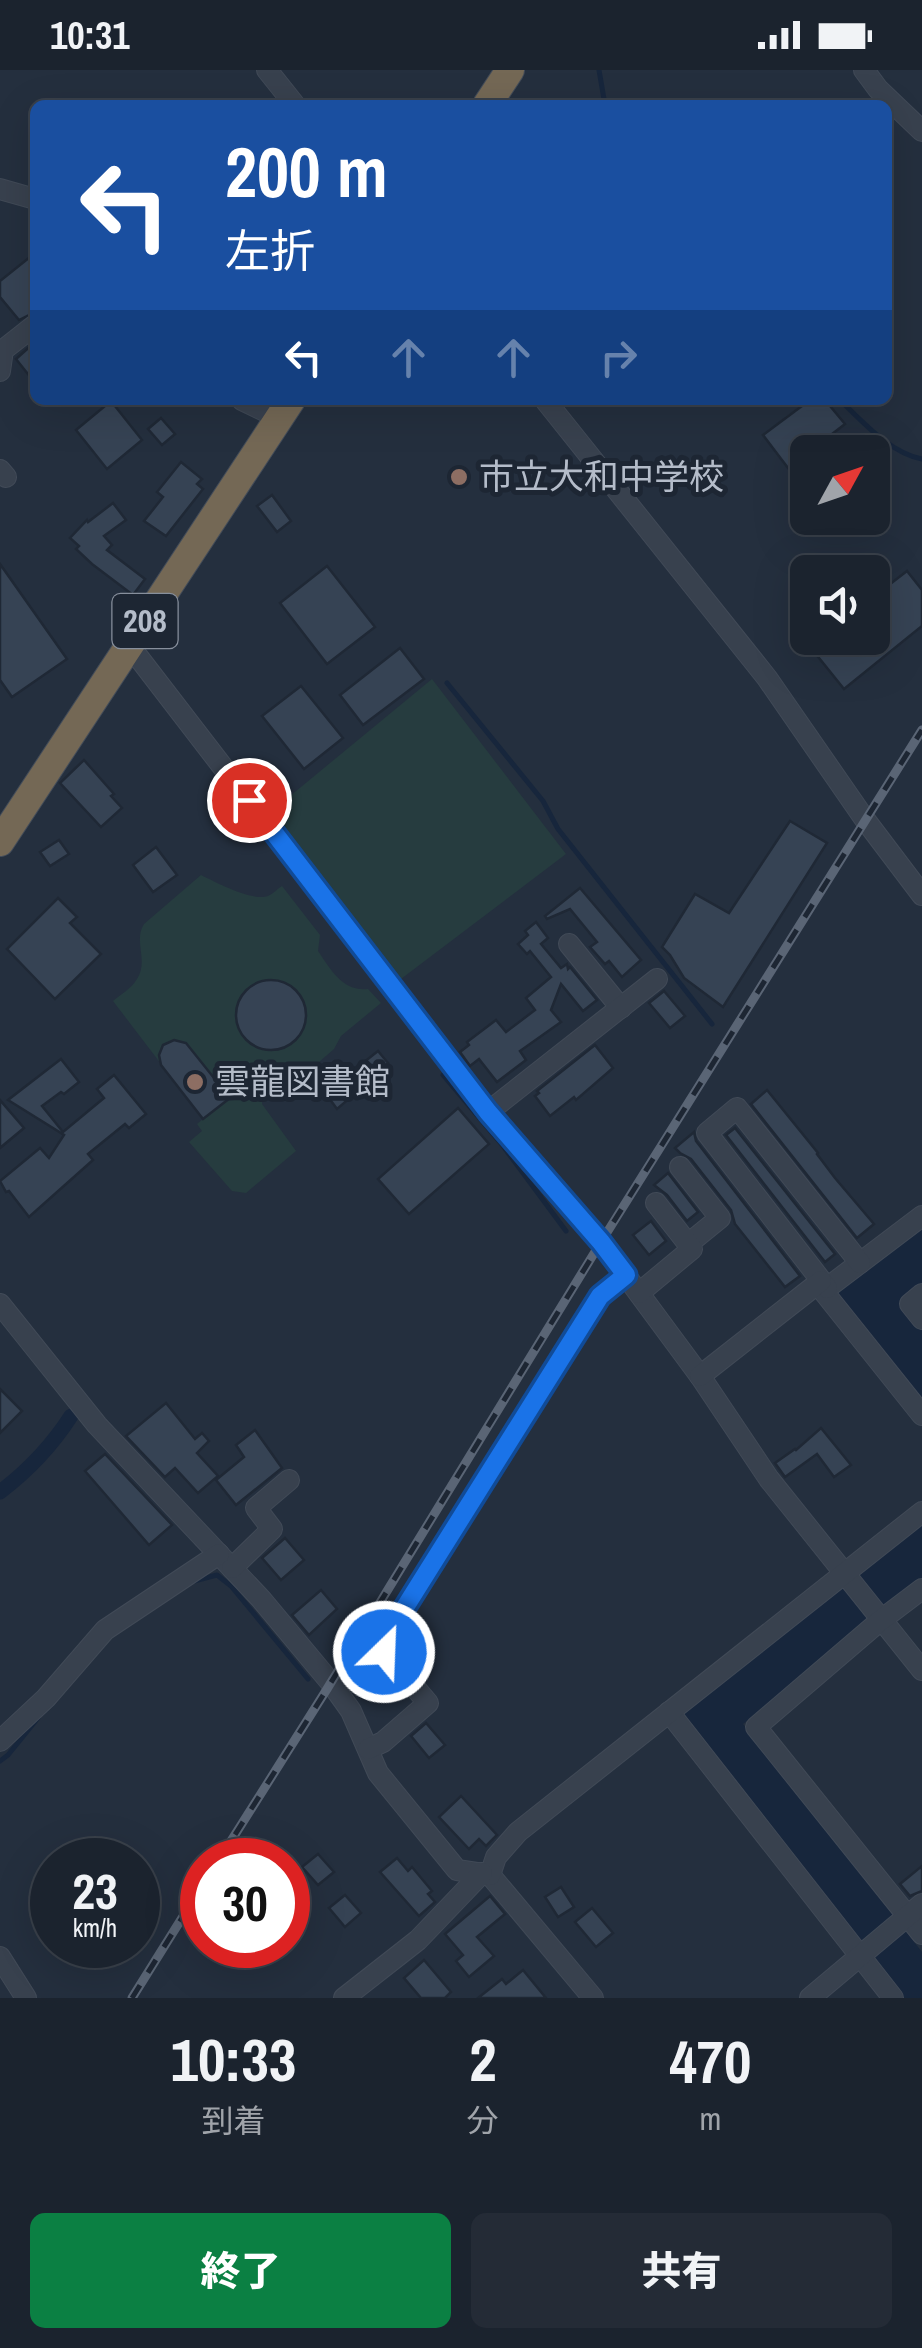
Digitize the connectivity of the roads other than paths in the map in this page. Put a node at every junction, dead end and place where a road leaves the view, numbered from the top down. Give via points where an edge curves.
1 (266, 70) edge
2 (510, 70) edge
3 (864, 70) edge
4 (883, 79) edge
5 (292, 100) edge
6 (490, 100) edge
7 (922, 131) edge
8 (0, 189) edge
9 (30, 198) edge
10 (30, 330) edge
11 (1, 361) edge
12 (548, 405) edge
13 (285, 409) edge
14 (122, 643) junction
15 (0, 842) edge
16 (922, 895) edge
17 (569, 944) dead end
18 (658, 979) dead end
19 (620, 1008) junction
20 (488, 1112) junction
21 (680, 1167) dead end
22 (656, 1203) dead end
23 (922, 1216) edge
24 (688, 1244) junction
25 (860, 1263) junction
26 (626, 1275) junction
27 (824, 1285) junction
28 (639, 1294) junction
29 (922, 1294) edge
30 (0, 1304) edge
31 (922, 1319) edge
32 (700, 1376) junction
33 (922, 1415) edge
34 (289, 1480) dead end
35 (922, 1512) edge
36 (226, 1561) junction
37 (844, 1573) junction
38 (922, 1588) edge
39 (882, 1620) junction
40 (922, 1670) edge
41 (669, 1712) junction
42 (0, 1742) edge
43 (368, 1750) junction
44 (486, 1874) junction
45 (914, 1909) edge
46 (922, 1934) edge
47 (858, 1956) junction
48 (0, 1957) edge
49 (26, 1998) edge
50 (344, 1998) edge
51 (592, 1998) edge
52 (810, 1998) edge
53 (893, 1998) edge

1 - 5 street
2 - 6 highway
3 - 4 street
4 - 7 street
8 - 9 street
10 - 11 street
12 - 16 street via 766,678
13 - 14 highway, 208
14 - 15 highway, 208
14 - 20 street
17 - 19 street
18 - 19 street
19 - 20 street
20 - 26 street
21 - 24 street via 720,1218
22 - 24 street
23 - 25 street
24 - 28 street via 692,1249
25 - 27 street
25 - 27 street via 737,1108 707,1133
26 - 28 street
26 - 43 street via 600,1296 382,1644 428,1702
27 - 32 street
27 - 33 street
28 - 32 street
29 - 31 street via 910,1304
30 - 36 street via 97,1424
32 - 37 street via 769,1479
34 - 36 street via 256,1508 272,1528
35 - 37 street
36 - 42 street via 104,1630
36 - 43 street via 331,1682
37 - 39 street
37 - 41 street
38 - 39 street
39 - 40 street
39 - 45 street via 756,1727
41 - 44 street via 518,1832
41 - 47 street
43 - 44 street via 378,1773 456,1870
44 - 50 street
44 - 51 street
45 - 46 street
45 - 47 street
47 - 52 street
47 - 53 street
48 - 49 street

